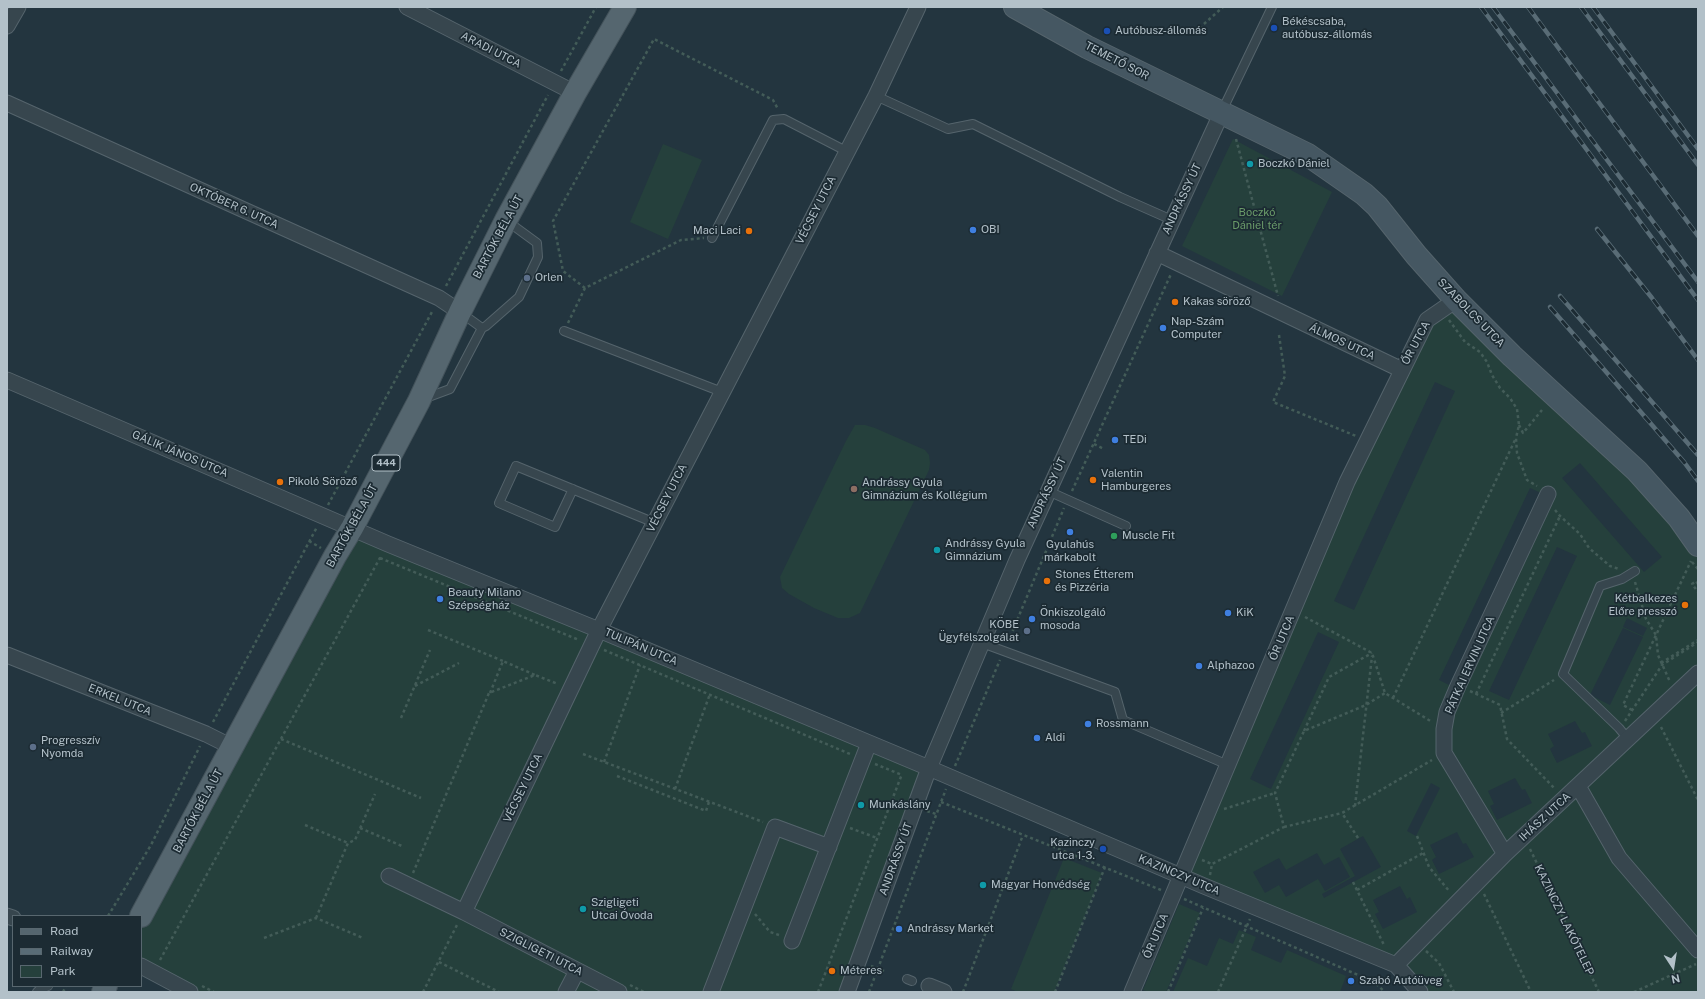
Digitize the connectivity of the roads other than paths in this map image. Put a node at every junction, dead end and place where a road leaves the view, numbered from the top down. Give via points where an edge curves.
1 (18, 7) edge
2 (407, 7) edge
3 (625, 7) edge
4 (918, 7) edge
5 (1015, 7) edge
6 (1272, 7) edge
7 (7, 26) edge
8 (575, 93) junction
9 (876, 96) junction
10 (7, 103) edge
11 (1221, 114) junction
12 (846, 151) junction
13 (506, 220) junction
14 (1172, 220) junction
15 (712, 238) road end
16 (1157, 253) junction
17 (1449, 305) junction
18 (460, 312) junction
19 (482, 328) junction
20 (564, 331) road end
21 (1402, 370) junction
22 (7, 380) edge
23 (722, 392) junction
24 (419, 401) junction
25 (573, 489) junction
26 (1048, 491) junction
27 (1548, 494) road end
28 (654, 523) junction
29 (1126, 526) dead end
30 (352, 528) junction
31 (1695, 553) edge
32 (1632, 574) road end
33 (599, 630) junction
34 (982, 643) junction
35 (7, 655) edge
36 (1698, 673) edge
37 (1628, 739) junction
38 (869, 743) junction
39 (232, 747) junction
40 (1228, 765) junction
41 (929, 768) junction
42 (1578, 786) junction
43 (829, 847) junction
44 (1505, 854) junction
45 (389, 876) dead end
46 (1181, 876) junction
47 (464, 912) junction
48 (142, 915) edge
49 (792, 940) road end
50 (1698, 950) edge
51 (1396, 965) junction
52 (147, 970) edge
53 (577, 971) junction
54 (929, 986) dead end
55 (46, 987) edge
56 (37, 992) edge
57 (190, 992) edge
58 (566, 992) edge
59 (619, 992) edge
60 (711, 992) edge
61 (847, 992) edge
62 (944, 992) edge
63 (1132, 992) edge
64 (1420, 992) edge

1 - 7 street
2 - 8 street, ARADI UTCA
3 - 8 main road, BARTÓK BÉLA ÚT / 444
4 - 9 street, VÉCSEY UTCA
5 - 11 street, TEMETŐ SOR
6 - 11 lane
8 - 13 main road, BARTÓK BÉLA ÚT / 444
9 - 12 street, VÉCSEY UTCA
9 - 14 lane via 948,129 973,124
10 - 18 street, OKTÓBER 6. UTCA via 439,298
11 - 14 street, ANDRÁSSY ÚT
11 - 17 street, SZABOLCS UTCA via 1308,156 1364,194 1377,206 1416,255
12 - 15 lane via 784,119 773,120
12 - 23 street, VÉCSEY UTCA
13 - 18 main road, BARTÓK BÉLA ÚT / 444
13 - 19 lane via 537,244 538,257 519,297
14 - 16 street, ANDRÁSSY ÚT
16 - 21 street, ÁLMOS UTCA
16 - 26 street, ANDRÁSSY ÚT
17 - 21 street, ŐR UTCA via 1427,320
17 - 31 street, SZABOLCS UTCA via 1637,471 1679,518
18 - 19 lane
18 - 24 main road, BARTÓK BÉLA ÚT / 444
19 - 24 lane via 450,389
20 - 23 lane
21 - 40 street, ŐR UTCA via 1347,482
22 - 30 street, GÁLIK JÁNOS UTCA
23 - 28 street, VÉCSEY UTCA
24 - 30 main road, BARTÓK BÉLA ÚT / 444
25 - 25 lane via 516,466 499,503 555,527
25 - 28 lane
26 - 29 lane
26 - 34 street, ANDRÁSSY ÚT
27 - 44 street, PÁTKAI ERVIN UTCA via 1458,686 1447,712 1444,729 1444,753
28 - 33 street, VÉCSEY UTCA
30 - 33 street, TULIPÁN UTCA
30 - 39 main road, BARTÓK BÉLA ÚT / 444
32 - 37 lane via 1600,586 1563,674
33 - 38 street, TULIPÁN UTCA
33 - 47 street, VÉCSEY UTCA
34 - 40 lane via 1115,692 1123,720
34 - 41 street, ANDRÁSSY ÚT
35 - 39 street, ERKEL UTCA via 206,734
36 - 37 street, IHÁSZ UTCA
37 - 42 street, IHÁSZ UTCA
38 - 41 street, TULIPÁN UTCA
38 - 43 street
39 - 48 main road, BARTÓK BÉLA ÚT / 444
40 - 46 street, ŐR UTCA
41 - 46 street, KAZINCZY UTCA
41 - 61 street, ANDRÁSSY ÚT
42 - 44 street, IHÁSZ UTCA
42 - 50 street via 1619,858
43 - 49 street
43 - 60 street via 775,827
44 - 51 street, IHÁSZ UTCA
45 - 47 street, SZIGLIGETI UTCA
46 - 51 street, KAZINCZY UTCA
46 - 63 street, ŐR UTCA
47 - 53 street, SZIGLIGETI UTCA
51 - 64 street, KAZINCZY UTCA
52 - 57 street
53 - 58 street
53 - 59 street, SZIGLIGETI UTCA
54 - 62 street
55 - 56 lane

